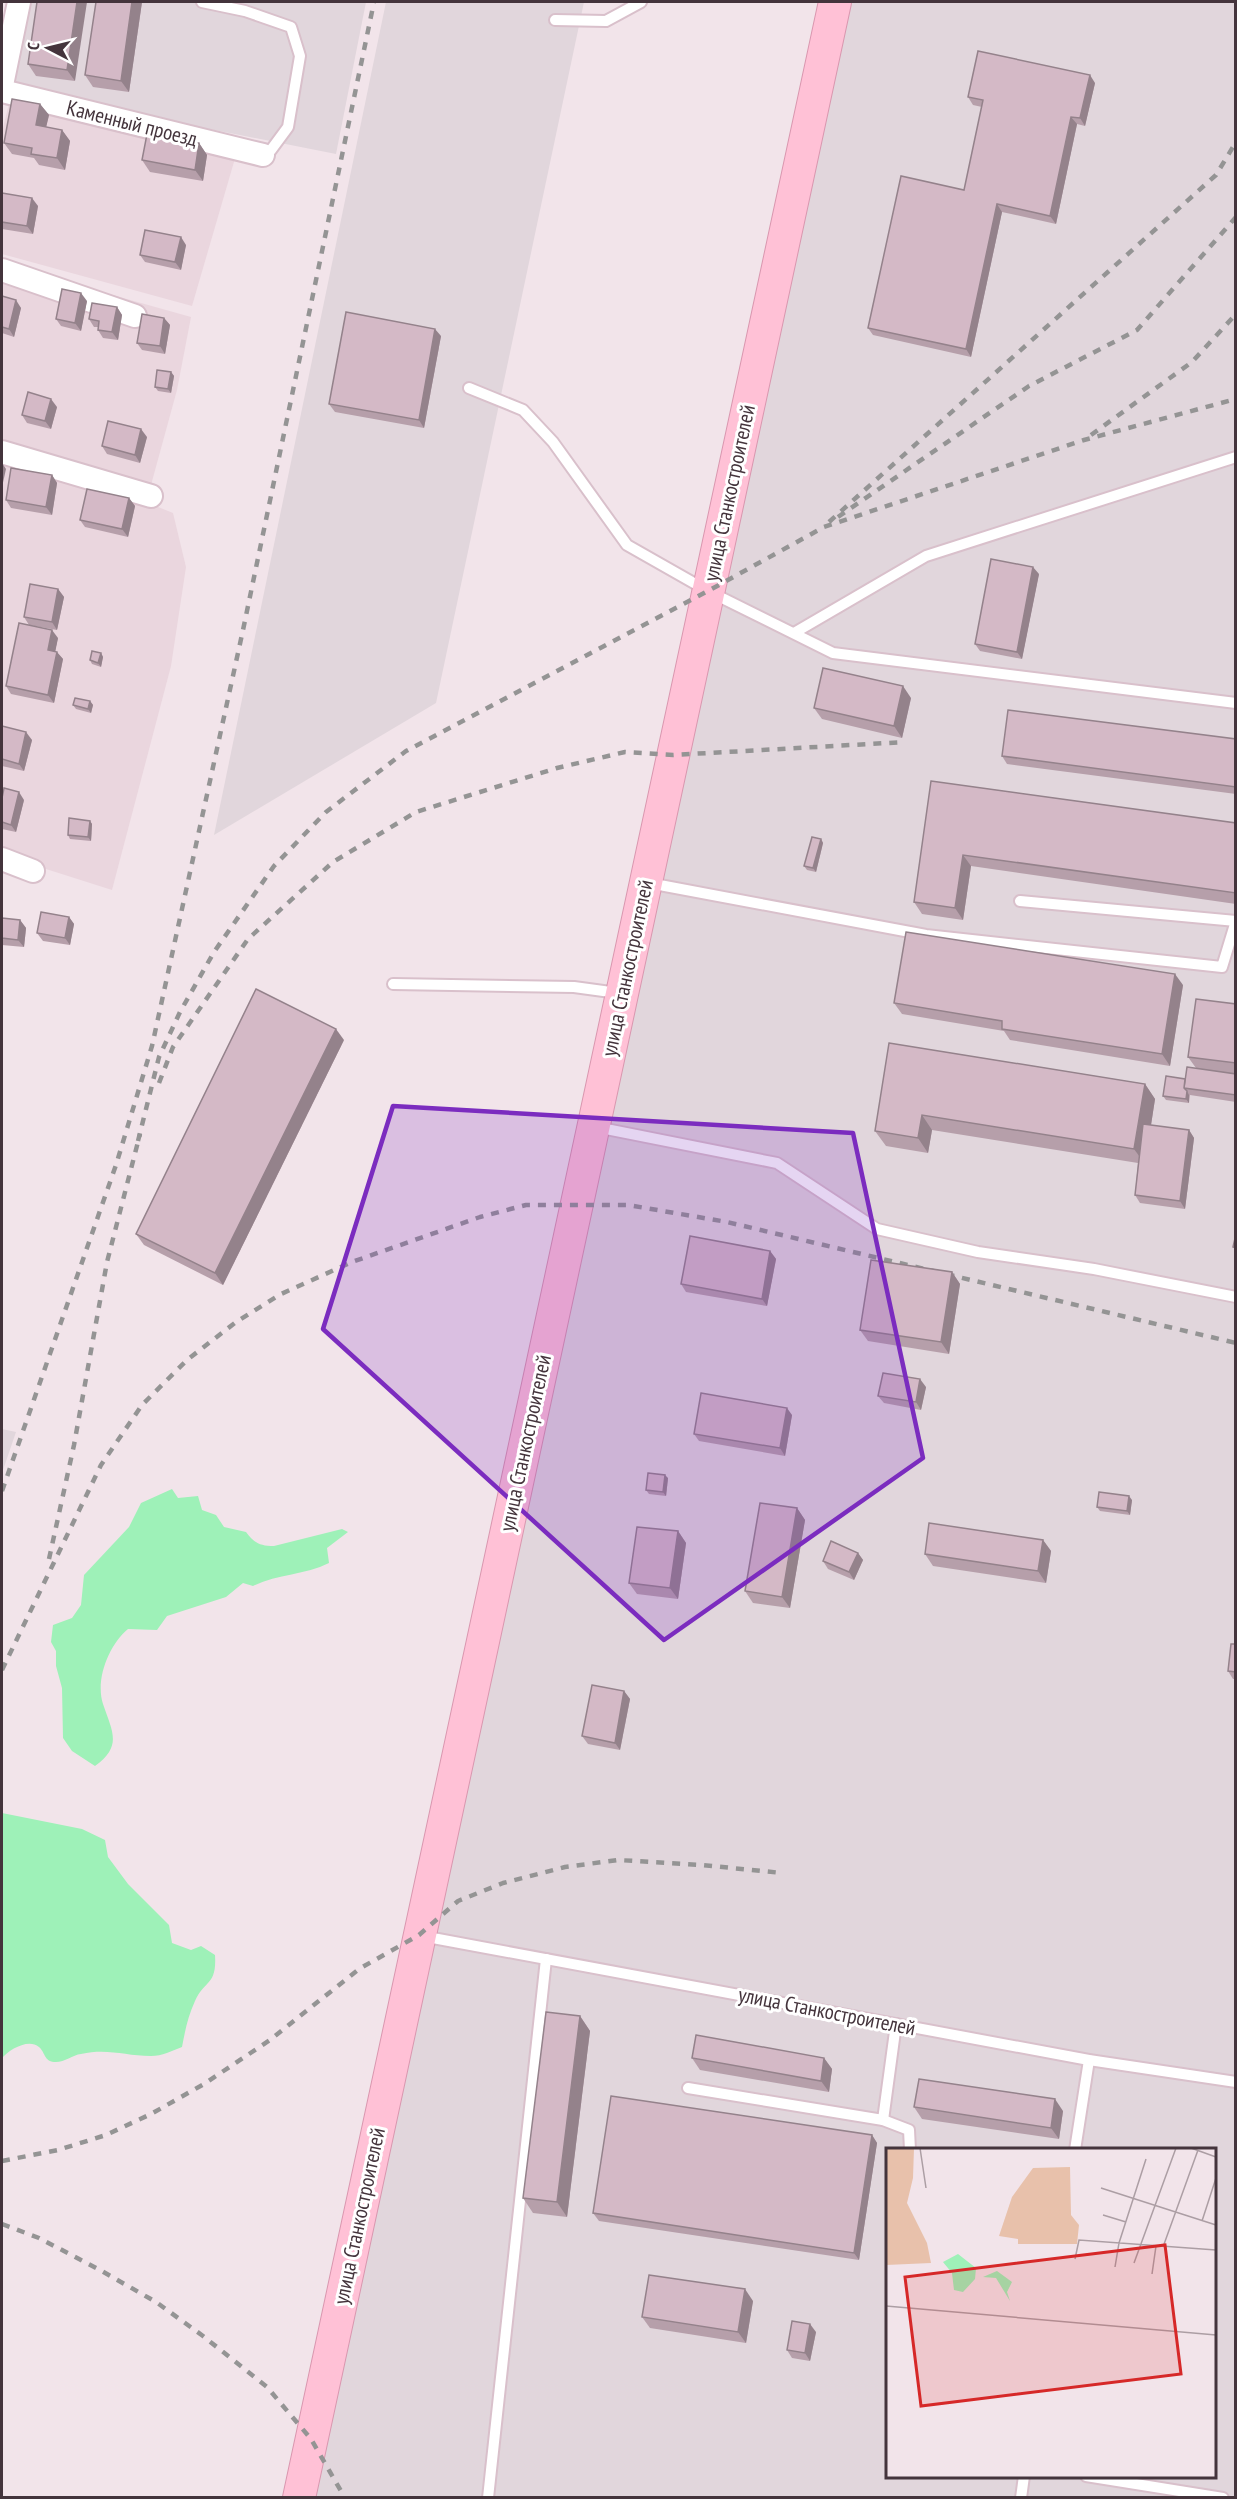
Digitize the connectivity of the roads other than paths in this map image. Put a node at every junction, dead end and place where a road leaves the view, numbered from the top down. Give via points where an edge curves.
1 (202, 2) edge
2 (641, 2) edge
3 (835, 2) edge
4 (12, 11) edge
5 (555, 20) dead end
6 (2, 85) edge
7 (2, 91) edge
8 (263, 155) joint
9 (2, 270) edge
10 (135, 316) dead end
11 (469, 388) dead end
12 (2, 452) edge
13 (1236, 457) edge
14 (151, 496) dead end
15 (708, 591) junction
16 (794, 633) junction
17 (1236, 703) edge
18 (2, 859) edge
19 (33, 871) dead end
20 (645, 883) junction
21 (1020, 901) dead end
22 (1236, 921) edge
23 (393, 984) dead end
24 (622, 994) junction
25 (593, 1127) junction
26 (1236, 1297) edge
27 (419, 1935) junction
28 (546, 1959) junction
29 (896, 2024) junction
30 (1089, 2060) junction
31 (1236, 2082) edge
32 (688, 2088) dead end
33 (883, 2120) junction
34 (910, 2148) edge
35 (1075, 2148) edge
36 (1024, 2478) edge
37 (1098, 2478) edge
38 (299, 2498) edge
39 (488, 2498) edge
40 (1021, 2498) edge
41 (1223, 2498) edge

1 - 8 lane via 291,27 300,56 288,127
2 - 5 lane via 606,21
3 - 15 main road, улица Станкостроителей
4 - 6 street
7 - 8 street, Каменный проезд
9 - 10 street
11 - 15 lane via 523,410 553,442 627,545
12 - 14 street
13 - 16 lane via 926,556
15 - 16 lane
15 - 20 main road, улица Станкостроителей
16 - 17 lane via 833,652
18 - 19 street
20 - 22 lane via 926,935 1222,967
20 - 24 main road, улица Станкостроителей
21 - 22 lane
23 - 24 lane via 574,987
24 - 25 main road, улица Станкостроителей
25 - 26 lane via 777,1163 877,1229 978,1252 1094,1269
25 - 27 main road, улица Станкостроителей
27 - 28 lane, улица Станкостроителей
27 - 38 main road, улица Станкостроителей
28 - 29 lane, улица Станкостроителей
28 - 39 lane
29 - 30 lane, улица Станкостроителей
29 - 33 lane
30 - 31 lane, улица Станкостроителей
30 - 35 lane
32 - 33 lane
33 - 34 lane via 909,2130
36 - 40 lane
37 - 41 lane

